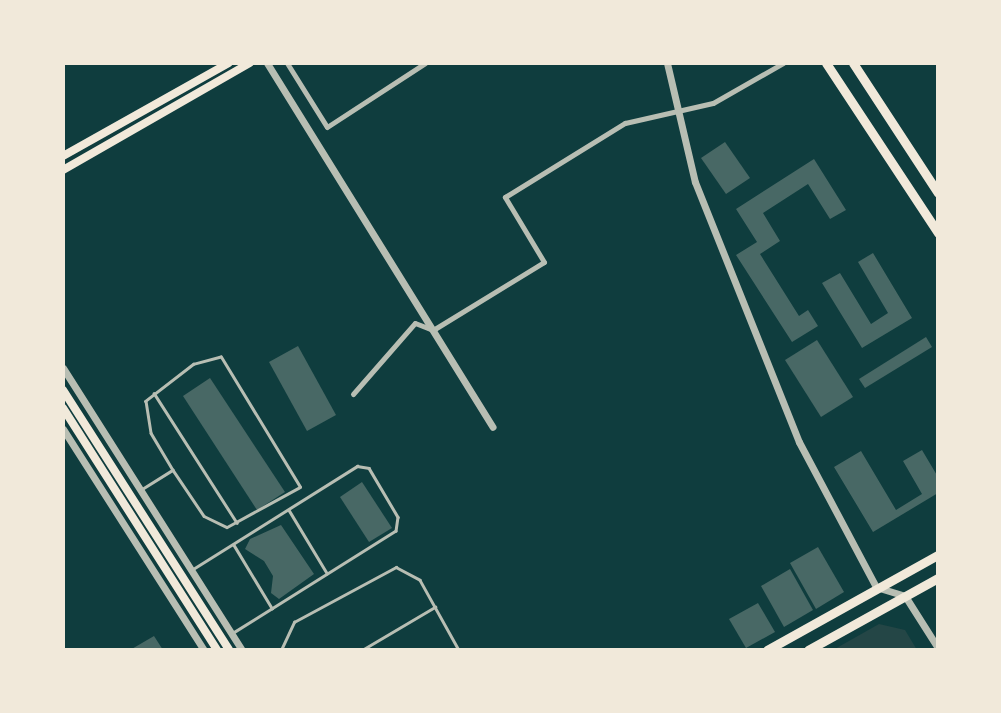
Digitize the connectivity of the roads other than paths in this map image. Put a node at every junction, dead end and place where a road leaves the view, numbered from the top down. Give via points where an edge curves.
1 (229, 63) edge
2 (250, 63) edge
3 (267, 63) edge
4 (287, 63) edge
5 (667, 63) edge
6 (783, 63) edge
7 (826, 63) edge
8 (853, 63) edge
9 (421, 64) edge
10 (677, 110) junction
11 (63, 156) edge
12 (63, 170) edge
13 (938, 193) edge
14 (938, 233) edge
15 (433, 330) junction
16 (63, 368) edge
17 (63, 390) edge
18 (154, 392) junction
19 (353, 394) dead end
20 (63, 408) edge
21 (493, 427) dead end
22 (63, 429) edge
23 (173, 470) junction
24 (142, 489) junction
25 (289, 510) junction
26 (237, 523) junction
27 (234, 545) junction
28 (938, 555) edge
29 (192, 569) junction
30 (327, 573) junction
31 (938, 578) edge
32 (876, 587) junction
33 (905, 596) junction
34 (435, 607) junction
35 (273, 609) junction
36 (232, 634) junction
37 (938, 648) edge
38 (204, 650) edge
39 (217, 650) edge
40 (229, 650) edge
41 (242, 650) edge
42 (281, 650) edge
43 (362, 650) edge
44 (459, 650) edge
45 (766, 650) edge
46 (808, 650) edge

1 - 11 main road
2 - 12 main road
3 - 15 street
4 - 9 street via 327,127
5 - 10 street
6 - 10 street via 740,91
7 - 14 main road
8 - 13 main road
10 - 15 street via 625,123 505,197 544,262
10 - 32 street via 695,182 766,363 799,442
15 - 19 street via 415,323
15 - 21 street
16 - 24 street
17 - 40 main road
18 - 23 lane via 146,401 147,422
18 - 26 lane
18 - 26 lane via 210,358 229,364 300,486
20 - 39 main road
22 - 38 street
23 - 24 lane
23 - 26 lane via 204,516 216,525
24 - 29 street
25 - 27 lane
25 - 30 lane
25 - 30 lane via 365,465 393,507 400,525 396,531
27 - 29 lane
27 - 35 lane
28 - 32 main road
29 - 36 street
30 - 35 lane
31 - 33 main road
32 - 33 street
32 - 45 main road
33 - 37 street
33 - 46 main road
34 - 42 lane via 407,568 383,570 294,622
34 - 43 lane
34 - 44 lane
35 - 36 lane
36 - 41 street

